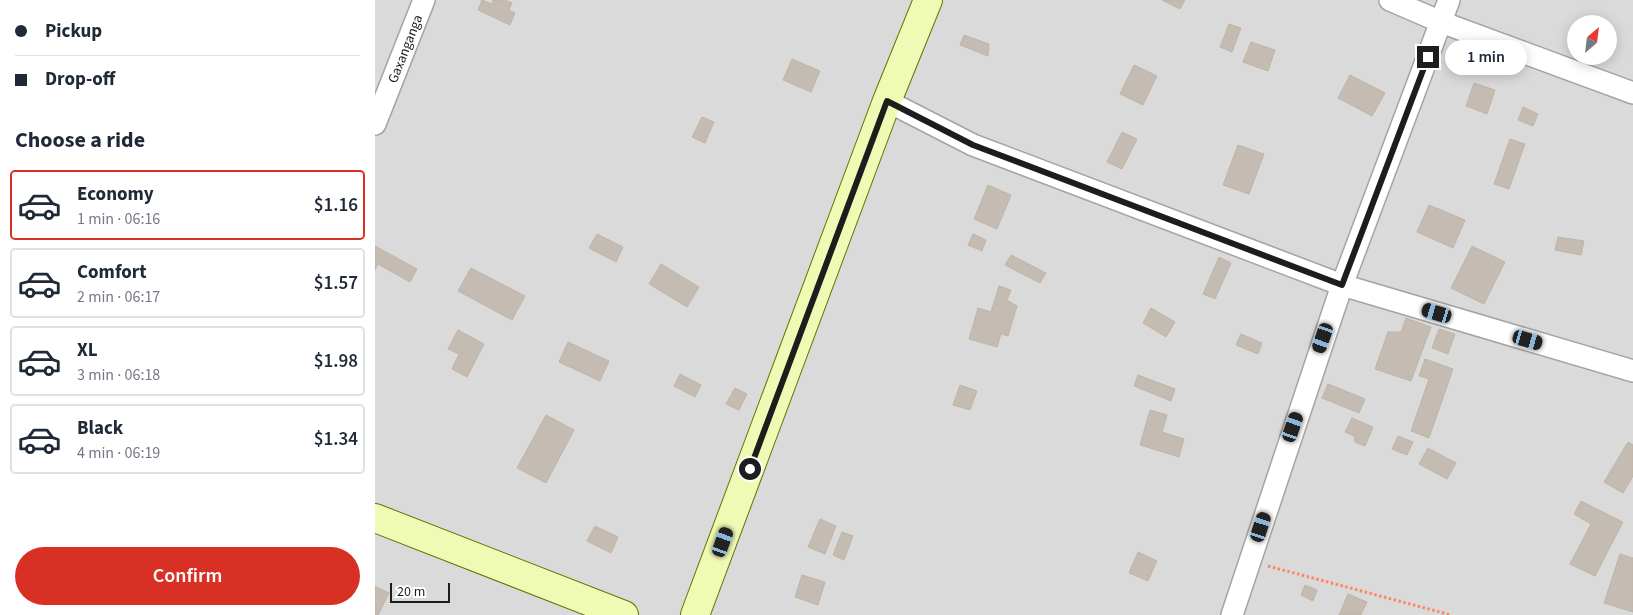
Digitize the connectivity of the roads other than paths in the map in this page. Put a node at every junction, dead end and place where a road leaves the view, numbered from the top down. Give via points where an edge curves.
1 (424, 0) edge
2 (928, 0) edge
3 (1390, 0) edge
4 (1449, 0) edge
5 (1441, 22) junction
6 (382, 84) edge
7 (1633, 93) edge
8 (887, 101) junction
9 (375, 124) edge
10 (1342, 285) junction
11 (1633, 371) edge
12 (375, 518) edge
13 (624, 615) edge
14 (695, 615) edge
15 (1231, 615) edge

1 - 6 street, Gaxanganga
2 - 8 street
3 - 5 street
4 - 5 street
5 - 7 street
5 - 10 street
6 - 9 street, Gaxanganga
8 - 10 street via 973,145
8 - 14 street
10 - 11 street
10 - 15 street
12 - 13 street

